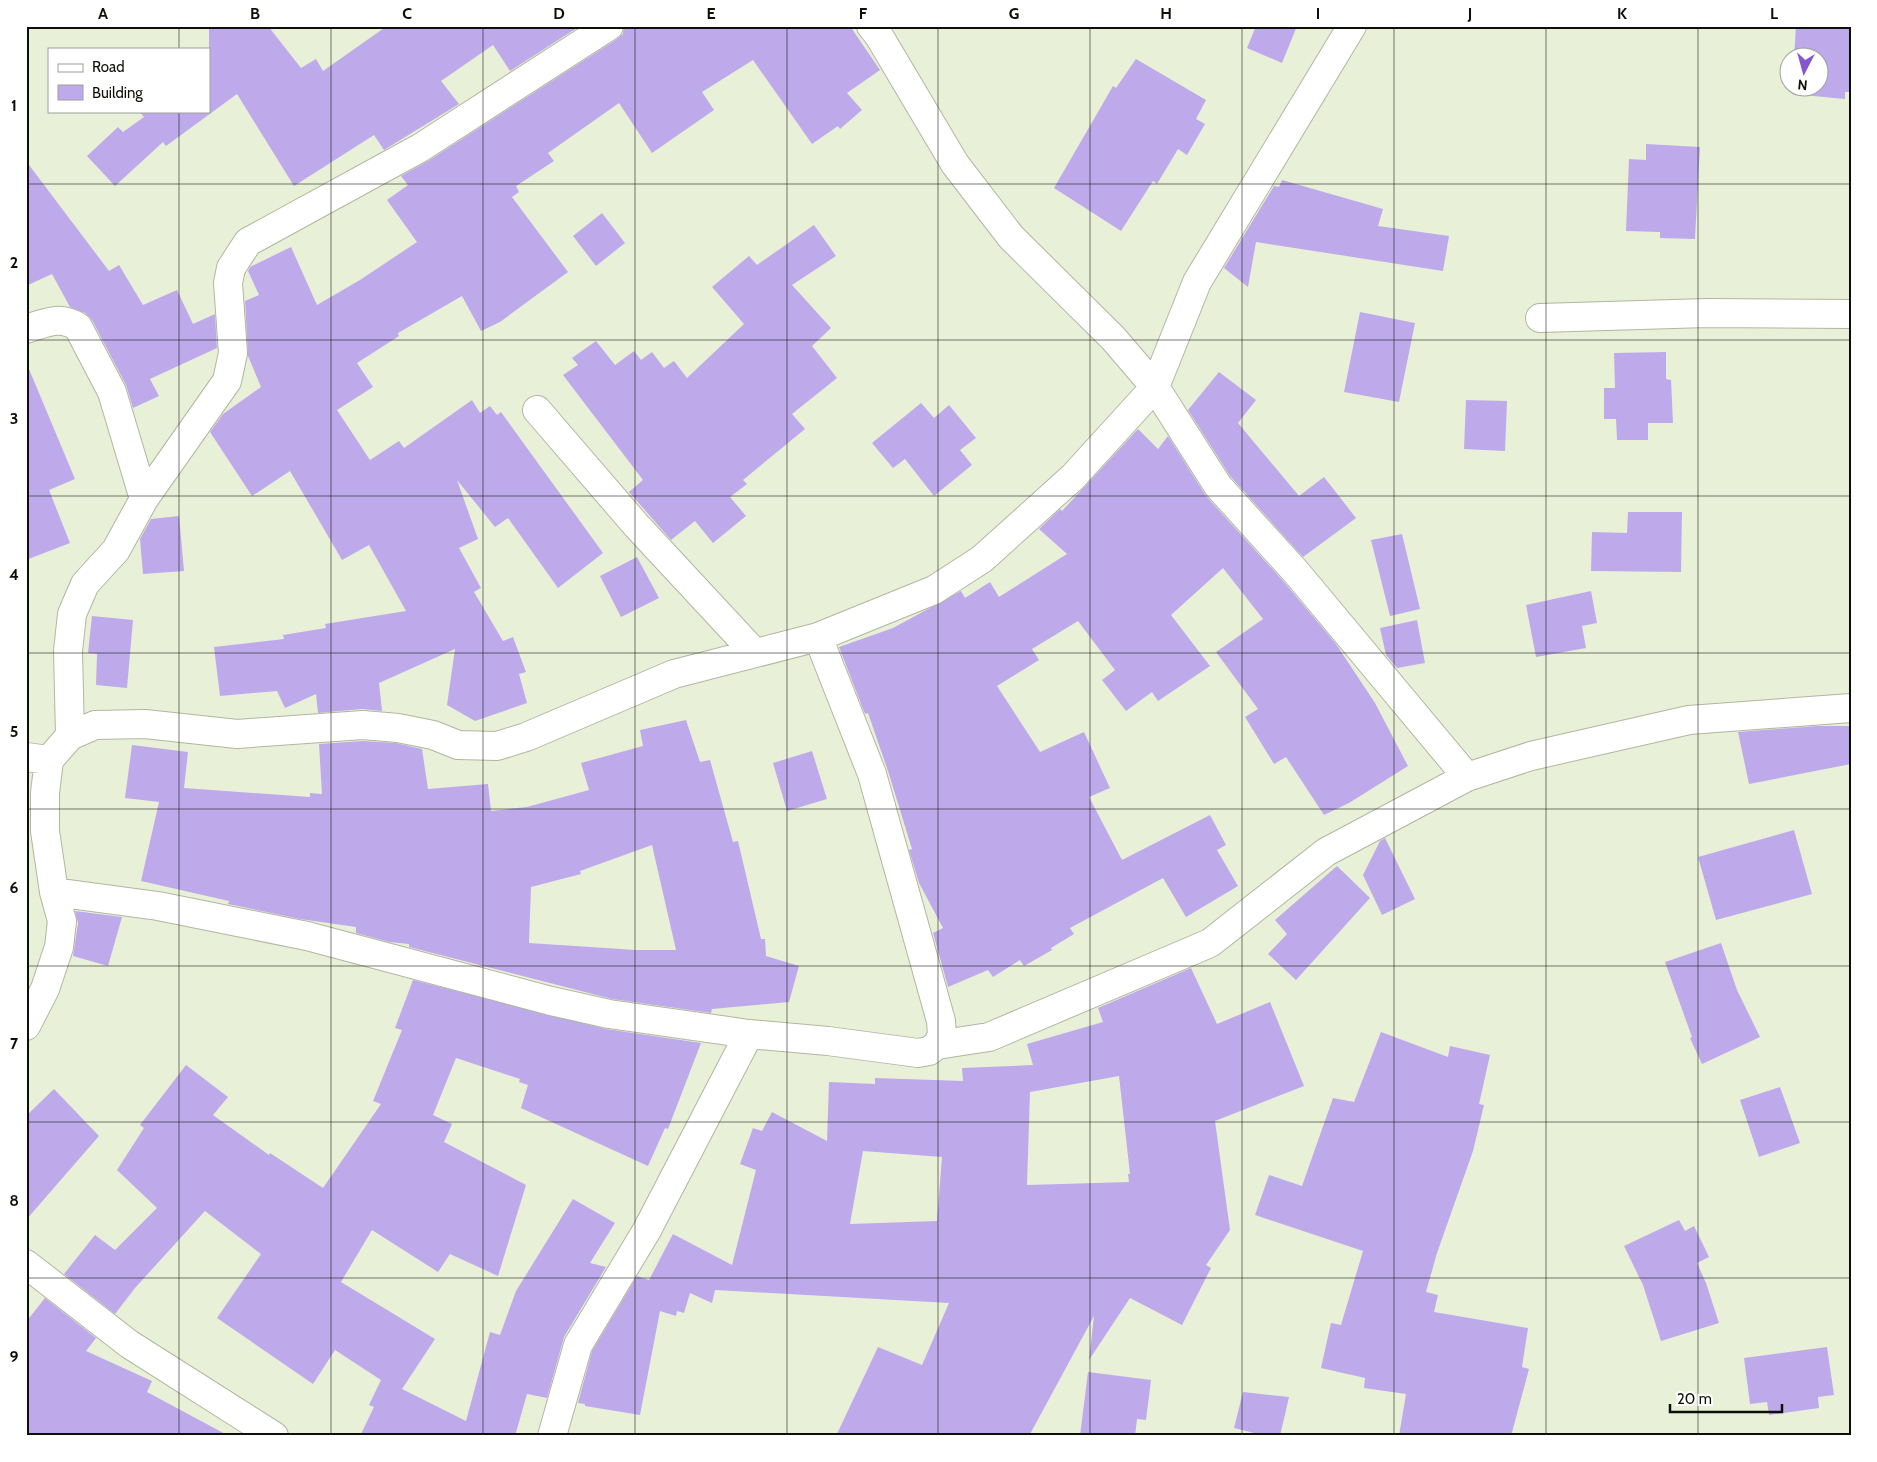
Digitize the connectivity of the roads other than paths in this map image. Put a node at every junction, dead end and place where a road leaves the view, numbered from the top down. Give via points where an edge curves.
1 (609, 26) edge
2 (871, 26) edge
3 (1352, 26) edge
4 (1851, 314) edge
5 (1540, 318) dead end
6 (26, 329) edge
7 (1155, 387) junction
8 (537, 410) dead end
9 (144, 498) junction
10 (818, 637) junction
11 (754, 652) junction
12 (1851, 708) edge
13 (70, 736) junction
14 (38, 759) edge
15 (1467, 777) junction
16 (54, 892) junction
17 (26, 1026) edge
18 (749, 1034) junction
19 (937, 1045) junction
20 (26, 1264) edge
21 (274, 1436) edge
22 (552, 1436) edge

1 - 9 street via 420,148 248,242 231,268 228,283 233,353 227,381
2 - 7 street via 955,164 1011,237 1113,338
3 - 7 street via 1197,282
4 - 5 street via 1707,313
6 - 9 street via 68,320 78,327 112,392
7 - 10 street via 1073,476 982,559 934,590
7 - 15 street via 1218,486 1296,572
8 - 11 street via 636,525
9 - 13 street via 116,550 84,584 72,614 68,651
10 - 11 street
10 - 19 street via 872,774 893,845 941,1022 942,1035
11 - 13 street via 674,674 498,746 458,745 433,735 363,725 237,734 145,724 95,724
12 - 15 street via 1690,720 1531,756
13 - 14 street
14 - 16 street via 45,793 45,831
15 - 19 street via 1326,852 1210,942 989,1037
16 - 17 street via 62,921 59,947
16 - 18 street via 158,906 307,936 609,1014
18 - 19 street via 918,1053
18 - 22 street via 647,1230 578,1345
20 - 21 street via 129,1344

